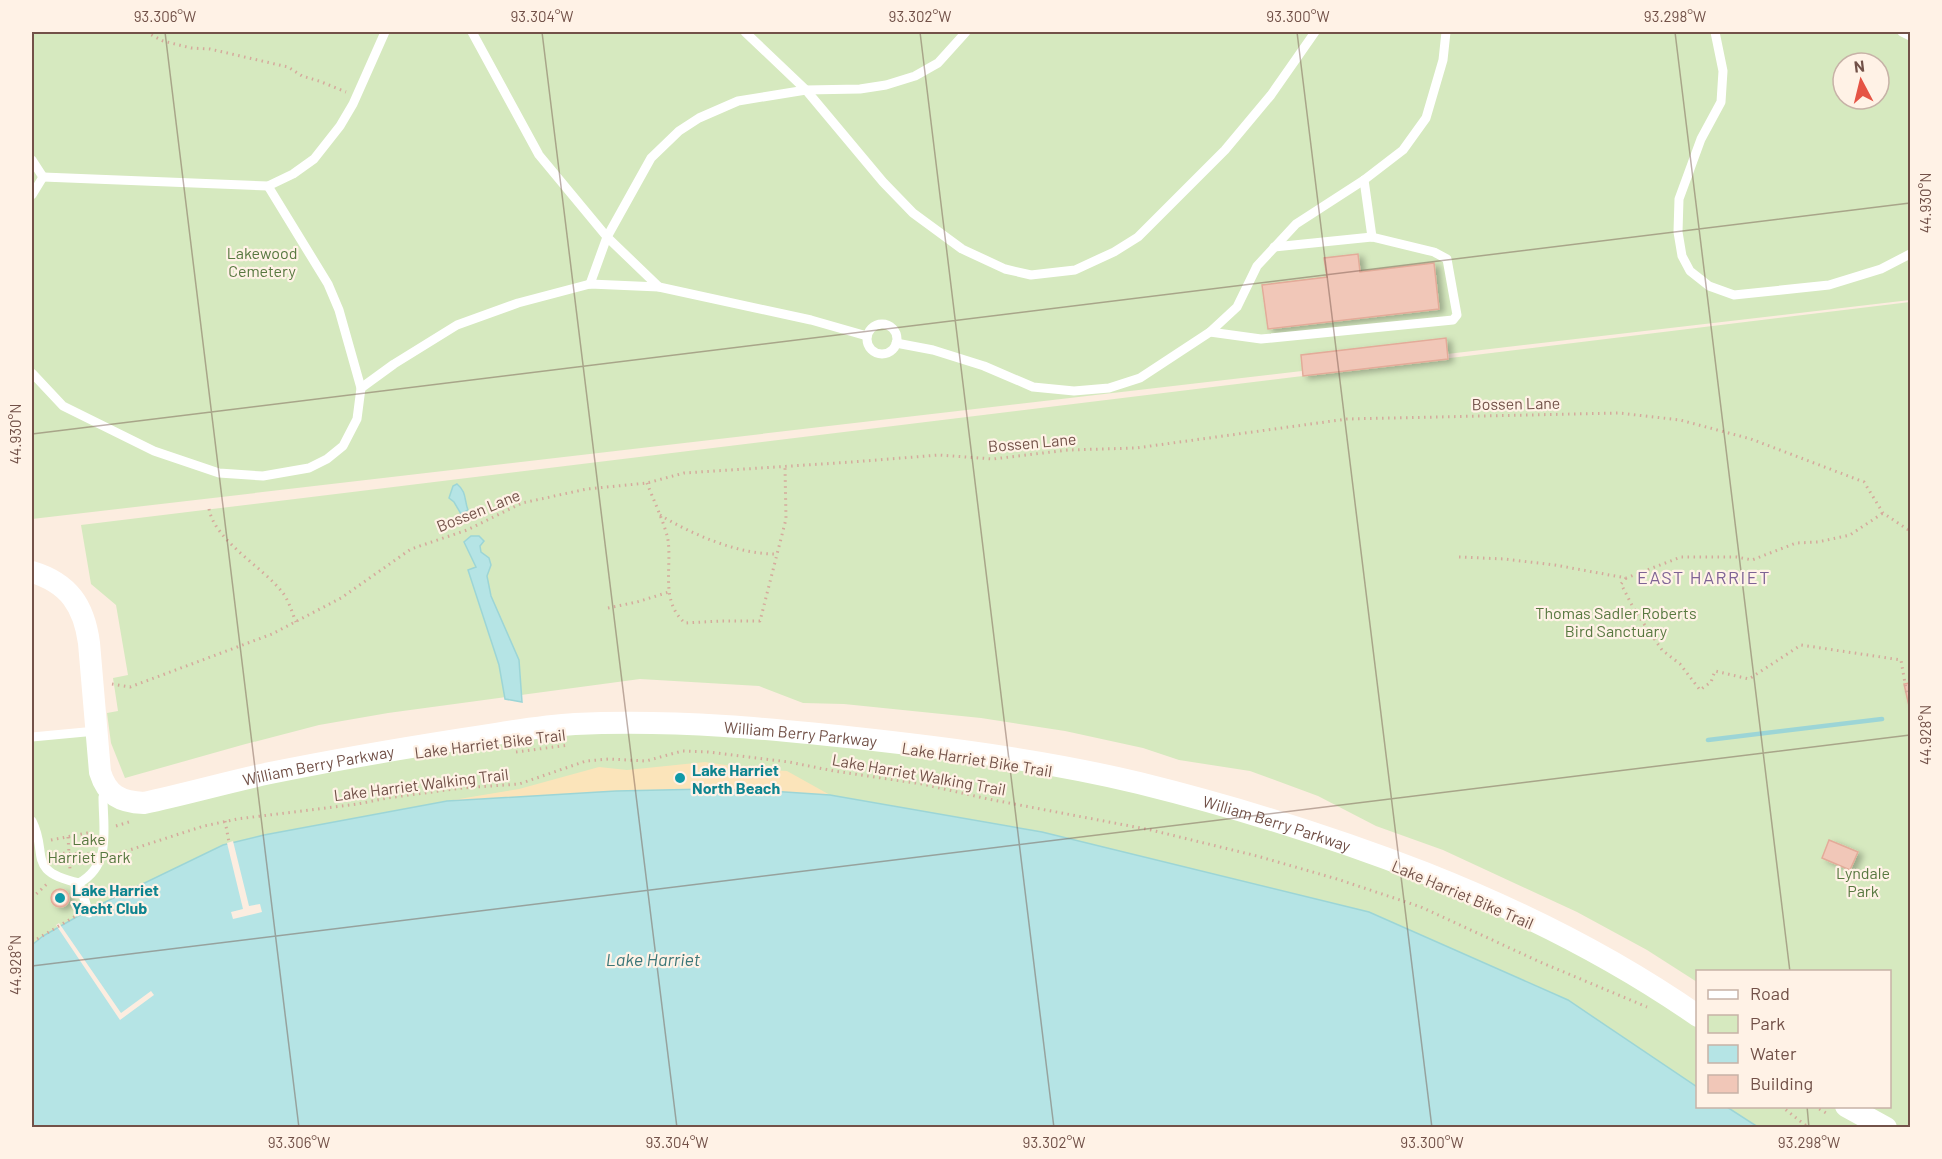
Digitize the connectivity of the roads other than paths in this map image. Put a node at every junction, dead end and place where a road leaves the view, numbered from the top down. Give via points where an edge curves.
1 (385, 32) edge
2 (472, 32) edge
3 (745, 32) edge
4 (966, 32) edge
5 (1315, 32) edge
6 (1446, 32) edge
7 (1715, 32) edge
8 (1902, 32) edge
9 (1911, 36) edge
10 (806, 90) junction
11 (32, 160) edge
12 (43, 177) junction
13 (1364, 180) junction
14 (268, 186) junction
15 (32, 195) edge
16 (607, 237) junction
17 (1372, 237) junction
18 (1274, 247) junction
19 (1911, 254) edge
20 (590, 284) junction
21 (659, 287) junction
22 (1210, 332) junction
23 (867, 336) junction
24 (896, 343) junction
25 (32, 373) edge
26 (361, 388) junction
27 (32, 572) edge
28 (96, 731) junction
29 (32, 737) edge
30 (108, 790) junction
31 (32, 821) edge
32 (79, 883) junction
33 (89, 913) dead end
34 (1696, 1015) edge
35 (1848, 1108) edge
36 (1886, 1128) edge

1 - 14 lane via 356,96 314,159
2 - 16 lane via 539,155
3 - 10 lane
4 - 10 lane via 938,63 915,76 860,89
5 - 10 lane via 1271,95 1218,158 1138,237 1075,270 1031,275 1005,269 962,249 898,198
6 - 13 lane via 1443,60 1426,118 1403,150
7 - 19 lane via 1723,71 1720,102 1701,139 1679,199 1678,232 1682,256 1690,270 1709,286 1734,295 1828,285 1881,269
8 - 9 lane
10 - 16 lane via 738,101 679,131 651,158
11 - 12 lane
12 - 14 lane
12 - 15 lane
13 - 17 lane
13 - 18 lane via 1296,224
14 - 26 lane via 328,284
16 - 20 lane
16 - 21 lane
17 - 18 lane
17 - 22 lane via 1434,252 1447,259 1457,315 1453,320 1261,339
18 - 22 lane via 1257,266 1237,307
20 - 21 lane
20 - 26 lane via 518,303 457,325
21 - 23 lane
22 - 24 lane via 1140,378 1074,391 1033,387 984,366
23 - 24 lane via 869,346 880,354 890,351
23 - 24 lane via 876,326 885,325 896,334
25 - 26 lane via 63,406 154,451 219,473 262,476 309,468 343,446 357,419
27 - 28 street via 70,594 80,606 87,624
28 - 29 lane
28 - 30 street via 100,772
30 - 32 lane via 103,797 102,855 88,878
30 - 34 street, William Berry Parkway via 129,802 144,803 370,753 571,724 660,723 782,729 951,750 1136,782 1354,845 1488,898 1572,939 1631,971
31 - 32 lane via 41,863 62,879
32 - 33 lane
35 - 36 street

